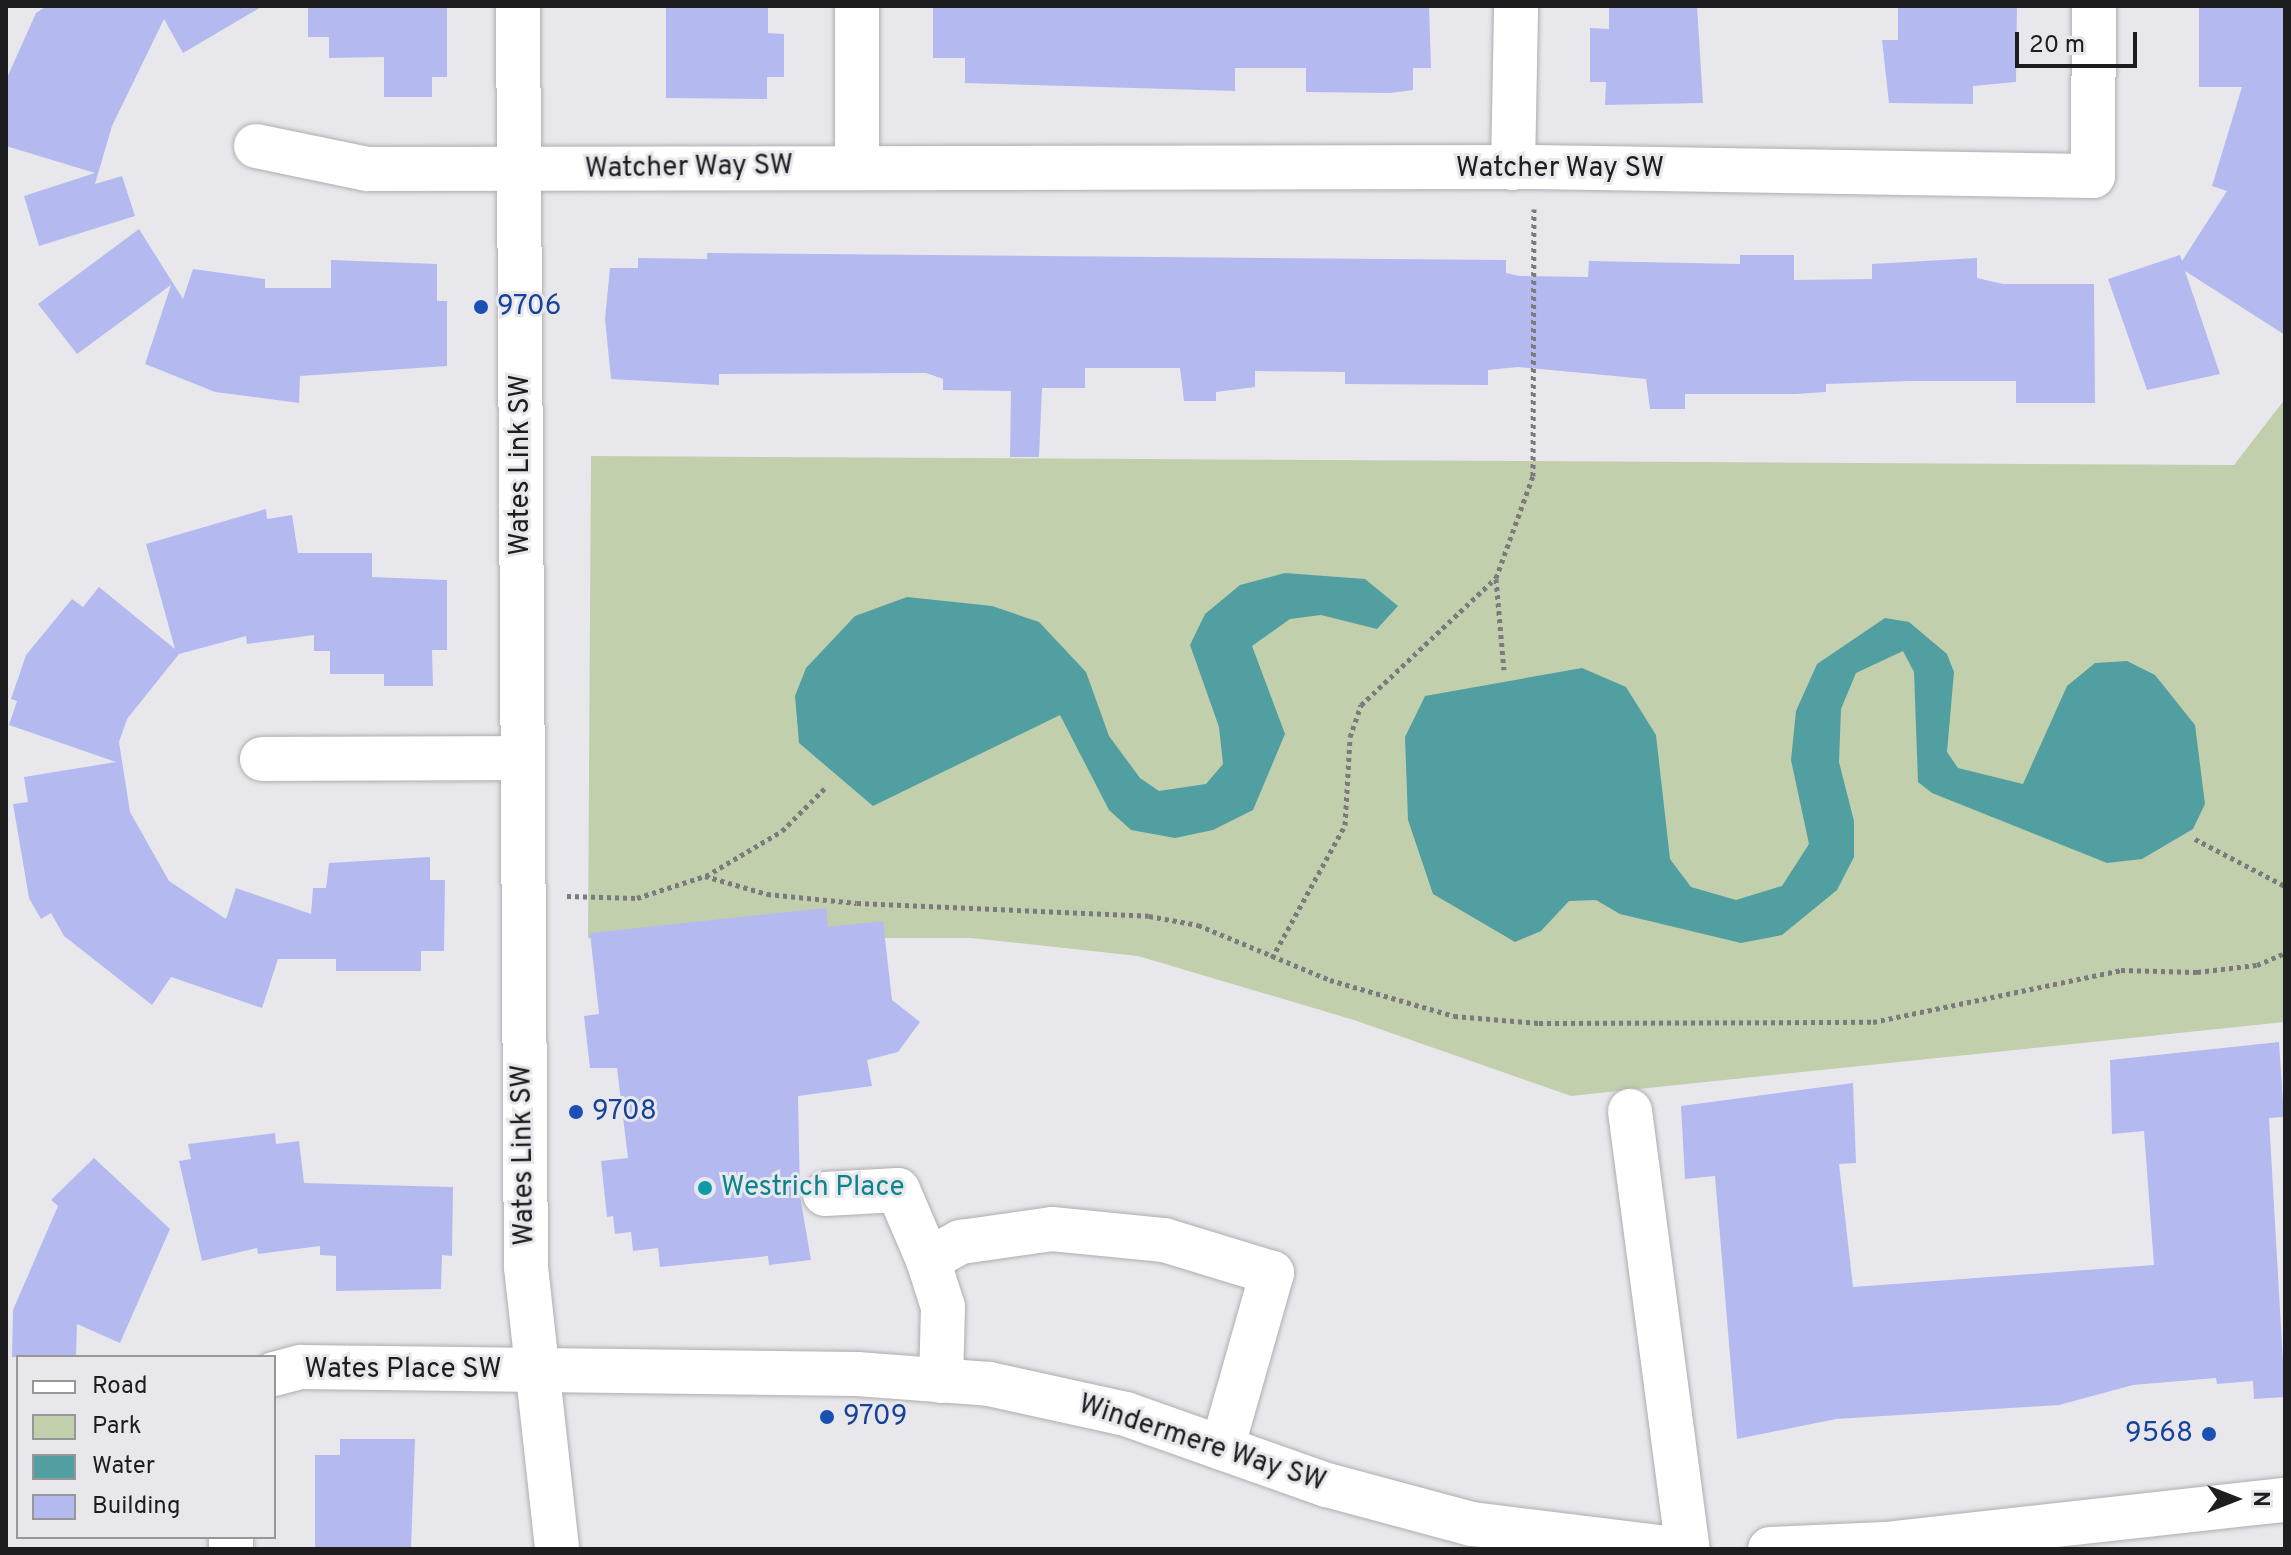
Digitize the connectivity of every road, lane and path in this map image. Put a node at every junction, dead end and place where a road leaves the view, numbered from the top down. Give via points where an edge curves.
1 (518, 6) edge
2 (857, 6) edge
3 (1516, 6) edge
4 (2094, 6) edge
5 (256, 146) dead end
6 (857, 166) junction
7 (1524, 168) junction
8 (520, 171) junction
9 (1496, 578) junction
10 (1504, 670) dead end
11 (522, 758) junction
12 (262, 759) dead end
13 (827, 786) dead end
14 (2195, 839) dead end
15 (705, 876) junction
16 (2285, 886) edge
17 (522, 894) junction
18 (2285, 953) edge
19 (1272, 958) junction
20 (1630, 1111) dead end
21 (825, 1194) dead end
22 (928, 1260) junction
23 (533, 1371) junction
24 (276, 1373) edge
25 (941, 1381) junction
26 (1222, 1448) junction
27 (2285, 1500) edge
28 (2129, 1533) edge
29 (557, 1549) edge
30 (1675, 1549) edge
31 (1688, 1549) edge
32 (1770, 1549) edge

1 - 8 street, Wates Link SW
2 - 6 street
3 - 7 street
4 - 7 street, Watcher Way SW via 2093,176
5 - 8 street via 367,169
6 - 7 street, Watcher Way SW
6 - 8 street, Watcher Way SW
7 - 9 path via 1533,476
8 - 11 street, Wates Link SW
9 - 10 path
9 - 19 path via 1361,705 1350,737 1345,825
11 - 12 street
11 - 17 street, Wates Link SW
13 - 15 path via 782,831
14 - 16 path
15 - 17 path via 637,898
15 - 19 path via 767,894 857,903 1149,916 1198,925
17 - 23 street, Wates Link SW
18 - 19 path via 2257,965 2197,972 2121,970 1873,1022 1454,1016
20 - 31 street
21 - 22 street via 898,1190
22 - 25 street via 943,1307
22 - 26 street via 961,1242 1052,1229 1164,1240 1272,1273
23 - 24 street, Wates Place SW via 301,1367
23 - 25 street, Windermere Way SW
23 - 29 street, Wates Link SW
25 - 26 street, Windermere Way SW via 1126,1414
26 - 30 street, Windermere Way SW via 1472,1524
27 - 28 street
28 - 32 street

